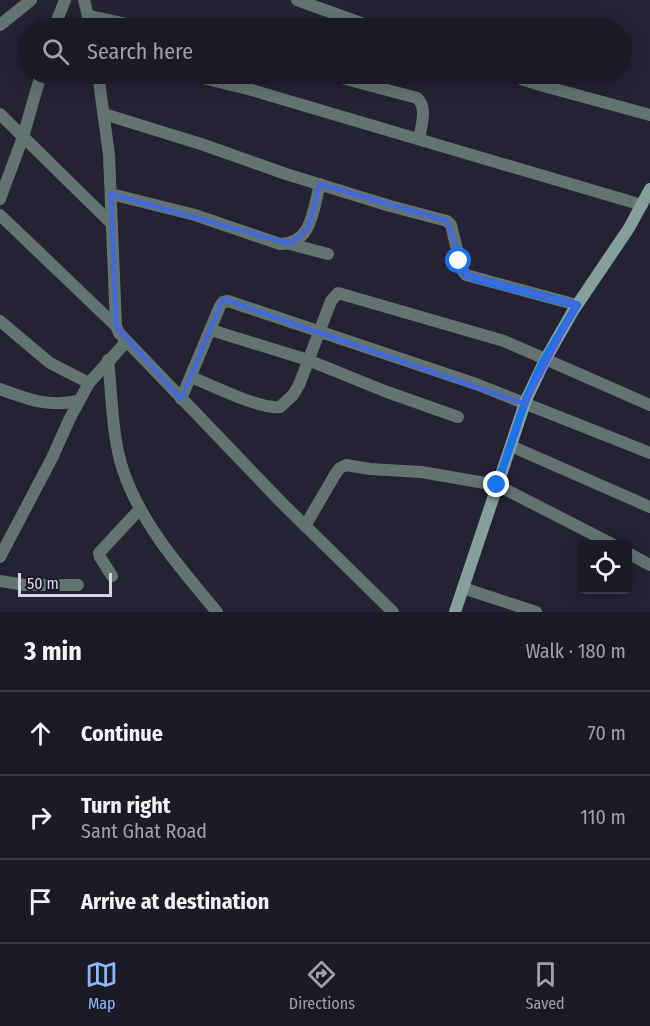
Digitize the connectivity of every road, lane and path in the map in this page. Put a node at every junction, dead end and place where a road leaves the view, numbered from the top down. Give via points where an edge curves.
1 (31, 0) edge
2 (65, 0) edge
3 (84, 0) edge
4 (297, 0) edge
5 (58, 18) edge
6 (89, 18) edge
7 (347, 18) edge
8 (0, 25) edge
9 (38, 84) edge
10 (100, 84) edge
11 (227, 84) edge
12 (364, 84) edge
13 (537, 84) edge
14 (0, 114) edge
15 (104, 114) junction
16 (650, 115) edge
17 (23, 138) junction
18 (419, 139) junction
19 (320, 184) junction
20 (650, 189) edge
21 (111, 194) junction
22 (0, 199) edge
23 (642, 205) junction
24 (0, 215) edge
25 (112, 224) junction
26 (290, 244) junction
27 (328, 254) dead end
28 (577, 305) junction
29 (0, 321) edge
30 (116, 326) junction
31 (211, 330) junction
32 (318, 333) junction
33 (126, 342) junction
34 (108, 360) junction
35 (308, 360) junction
36 (544, 360) junction
37 (191, 377) junction
38 (89, 383) junction
39 (0, 389) edge
40 (181, 399) junction
41 (79, 401) junction
42 (525, 404) junction
43 (650, 405) edge
44 (458, 417) dead end
45 (511, 446) junction
46 (650, 453) edge
47 (497, 485) junction
48 (650, 507) edge
49 (139, 510) junction
50 (305, 526) junction
51 (604, 540) edge
52 (632, 556) edge
53 (0, 557) edge
54 (650, 565) edge
55 (112, 576) dead end
56 (0, 581) edge
57 (78, 585) dead end
58 (463, 588) junction
59 (217, 612) edge
60 (393, 612) edge
61 (455, 612) edge
62 (536, 612) edge

1 - 8 street
2 - 5 street
3 - 6 street
4 - 7 street
9 - 17 street
10 - 15 street
11 - 18 street
12 - 18 street via 417,98 422,103
13 - 16 street
14 - 17 street
15 - 19 street
15 - 21 street
17 - 22 street
17 - 25 street
18 - 23 street
19 - 26 street via 308,228
19 - 28 street via 447,221 466,275
20 - 23 street
21 - 25 street
21 - 26 street
23 - 28 street
24 - 30 street
25 - 30 street
26 - 27 street
28 - 36 street
29 - 38 street via 50,363
30 - 33 street
31 - 32 street via 220,306 228,301
31 - 35 street
31 - 37 street
32 - 35 street
32 - 36 street via 338,292 504,341
32 - 42 street via 476,384
33 - 34 street
33 - 40 street
34 - 38 street
34 - 49 street via 117,449
35 - 37 street via 293,395 275,408
35 - 44 street
36 - 42 street
36 - 43 street
37 - 40 street
38 - 41 street
39 - 41 street via 45,404
40 - 50 street
41 - 53 street
42 - 45 street
42 - 46 street
45 - 47 street
45 - 48 street
47 - 50 street via 346,465 336,473
47 - 51 street
47 - 58 street
49 - 55 street via 99,553
49 - 59 street
50 - 60 street
52 - 54 street
56 - 57 street
58 - 61 street
58 - 62 street

